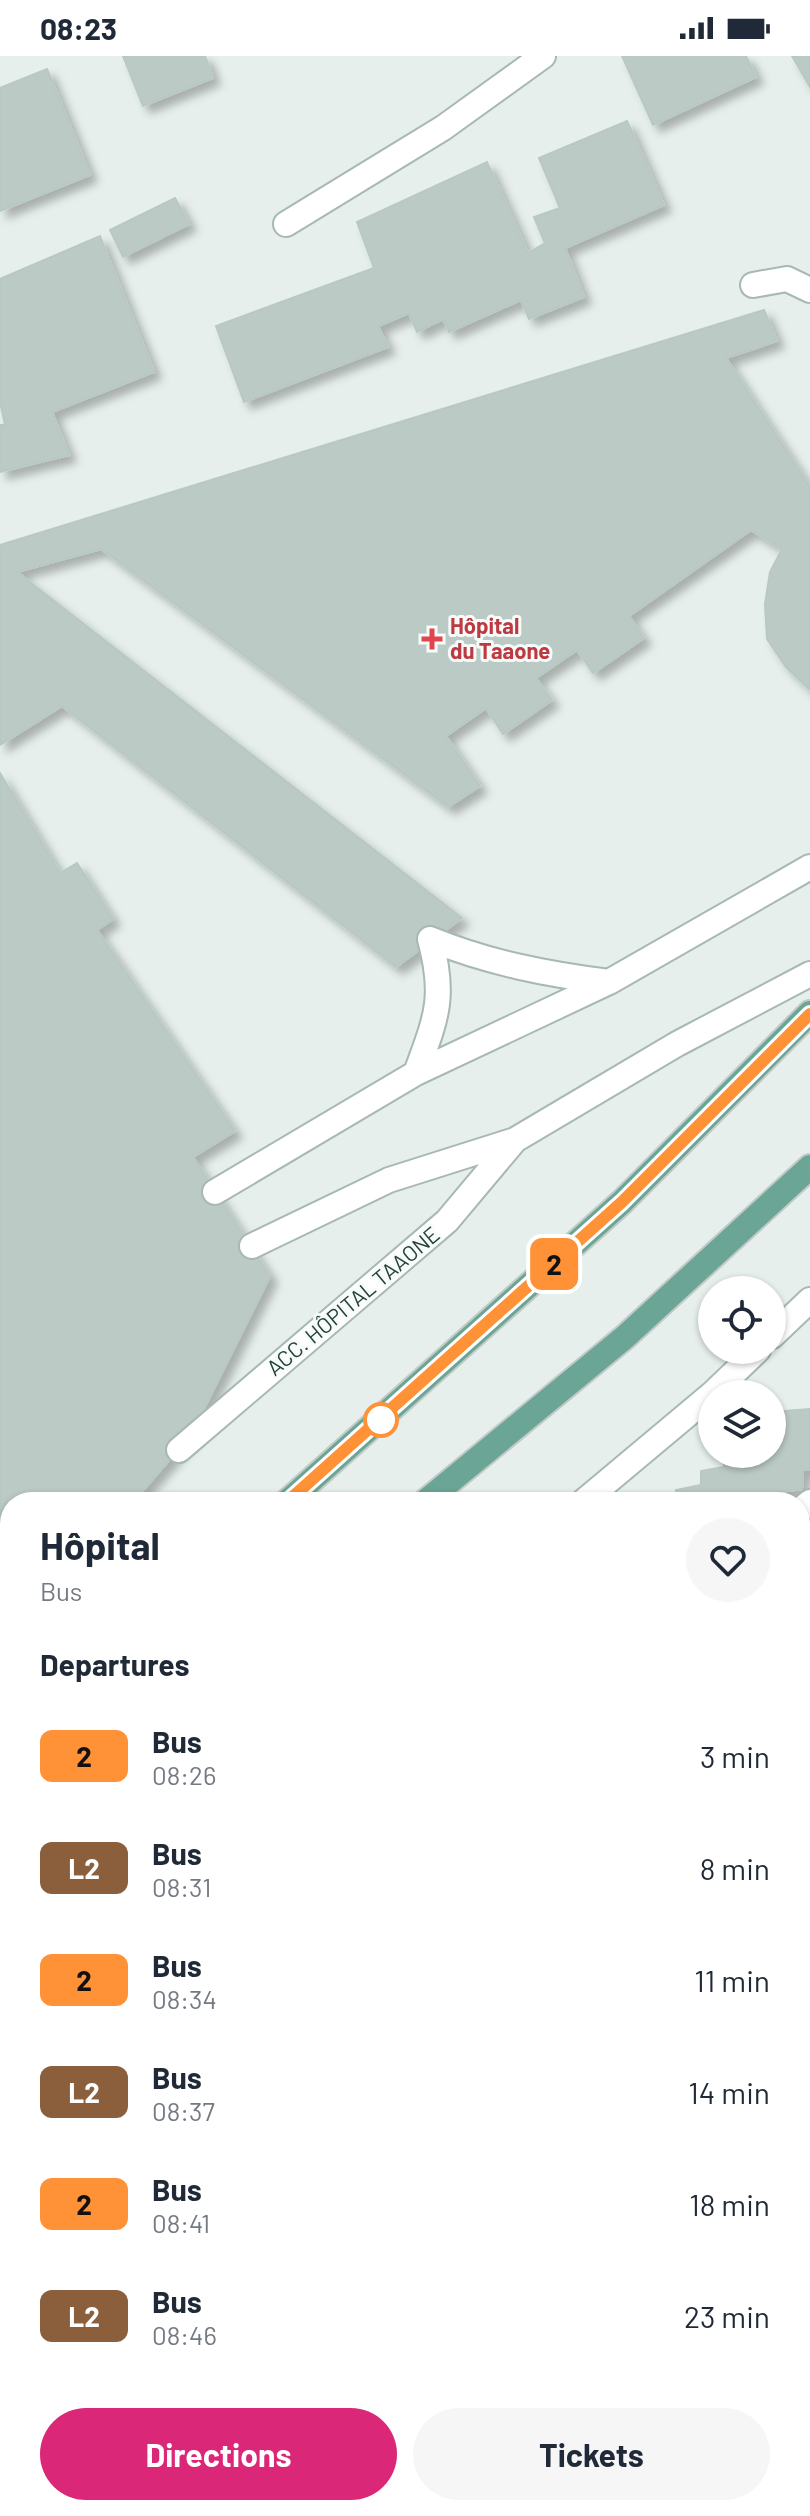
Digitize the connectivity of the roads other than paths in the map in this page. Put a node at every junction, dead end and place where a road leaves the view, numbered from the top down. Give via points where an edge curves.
1 (543, 56) edge
2 (286, 224) dead end
3 (753, 285) dead end
4 (810, 290) edge
5 (810, 867) edge
6 (810, 974) edge
7 (609, 982) junction
8 (810, 1013) edge
9 (416, 1073) junction
10 (515, 1140) junction
11 (810, 1167) edge
12 (215, 1192) dead end
13 (252, 1246) dead end
14 (810, 1300) edge
15 (786, 1323) edge
16 (743, 1364) edge
17 (727, 1380) edge
18 (698, 1406) edge
19 (179, 1450) dead end
20 (298, 1492) edge
21 (437, 1492) edge
22 (595, 1492) edge

1 - 2 street via 443,128
3 - 4 street via 787,279
5 - 7 street
6 - 10 street via 677,1044
7 - 9 street
7 - 9 street via 539,973 477,958 430,939 440,998
8 - 20 main road via 622,1202
9 - 12 street
10 - 13 street via 389,1180
10 - 19 street, ACC. HÔPITAL TAAONE via 447,1221
11 - 21 main road via 625,1337
14 - 15 street
16 - 17 street
18 - 22 street

